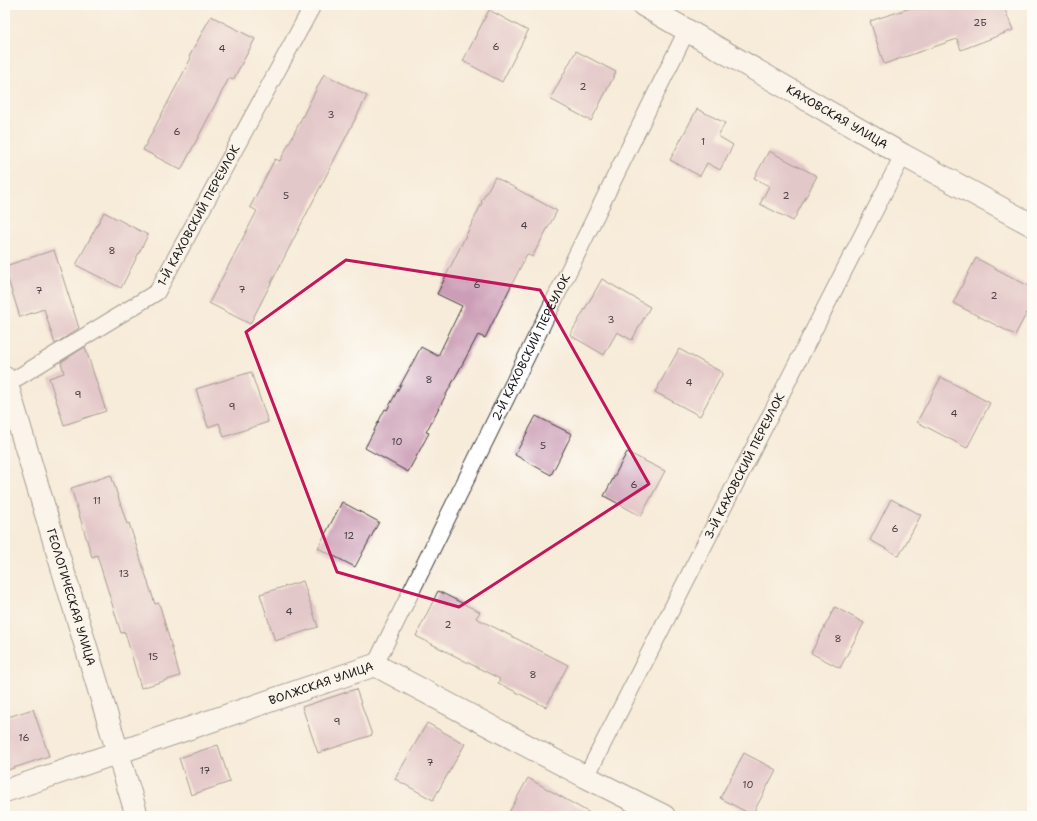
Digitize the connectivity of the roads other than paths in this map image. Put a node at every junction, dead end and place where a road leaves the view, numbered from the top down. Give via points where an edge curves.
1 (313, 5) edge
2 (643, 5) edge
3 (687, 30) junction
4 (903, 155) junction
5 (1032, 225) edge
6 (6, 381) edge
7 (375, 665) junction
8 (118, 753) junction
9 (586, 777) junction
10 (5, 791) edge
11 (137, 816) edge
12 (664, 816) edge

1 - 6 lane, 1-Й КАХОВСКИЙ ПЕРЕУЛОК via 157,292
2 - 3 street, КАХОВСКАЯ УЛИЦА
3 - 4 street, КАХОВСКАЯ УЛИЦА
3 - 7 lane, 2-Й КАХОВСКИЙ ПЕРЕУЛОК
4 - 5 street, КАХОВСКАЯ УЛИЦА
4 - 9 lane, 3-Й КАХОВСКИЙ ПЕРЕУЛОК
6 - 8 street, ГЕОЛОГИЧЕСКАЯ УЛИЦА
7 - 8 street, ВОЛЖСКАЯ УЛИЦА
7 - 9 street, ВОЛЖСКАЯ УЛИЦА
8 - 10 street, ВОЛЖСКАЯ УЛИЦА
8 - 11 street, ГЕОЛОГИЧЕСКАЯ УЛИЦА
9 - 12 street, ВОЛЖСКАЯ УЛИЦА

